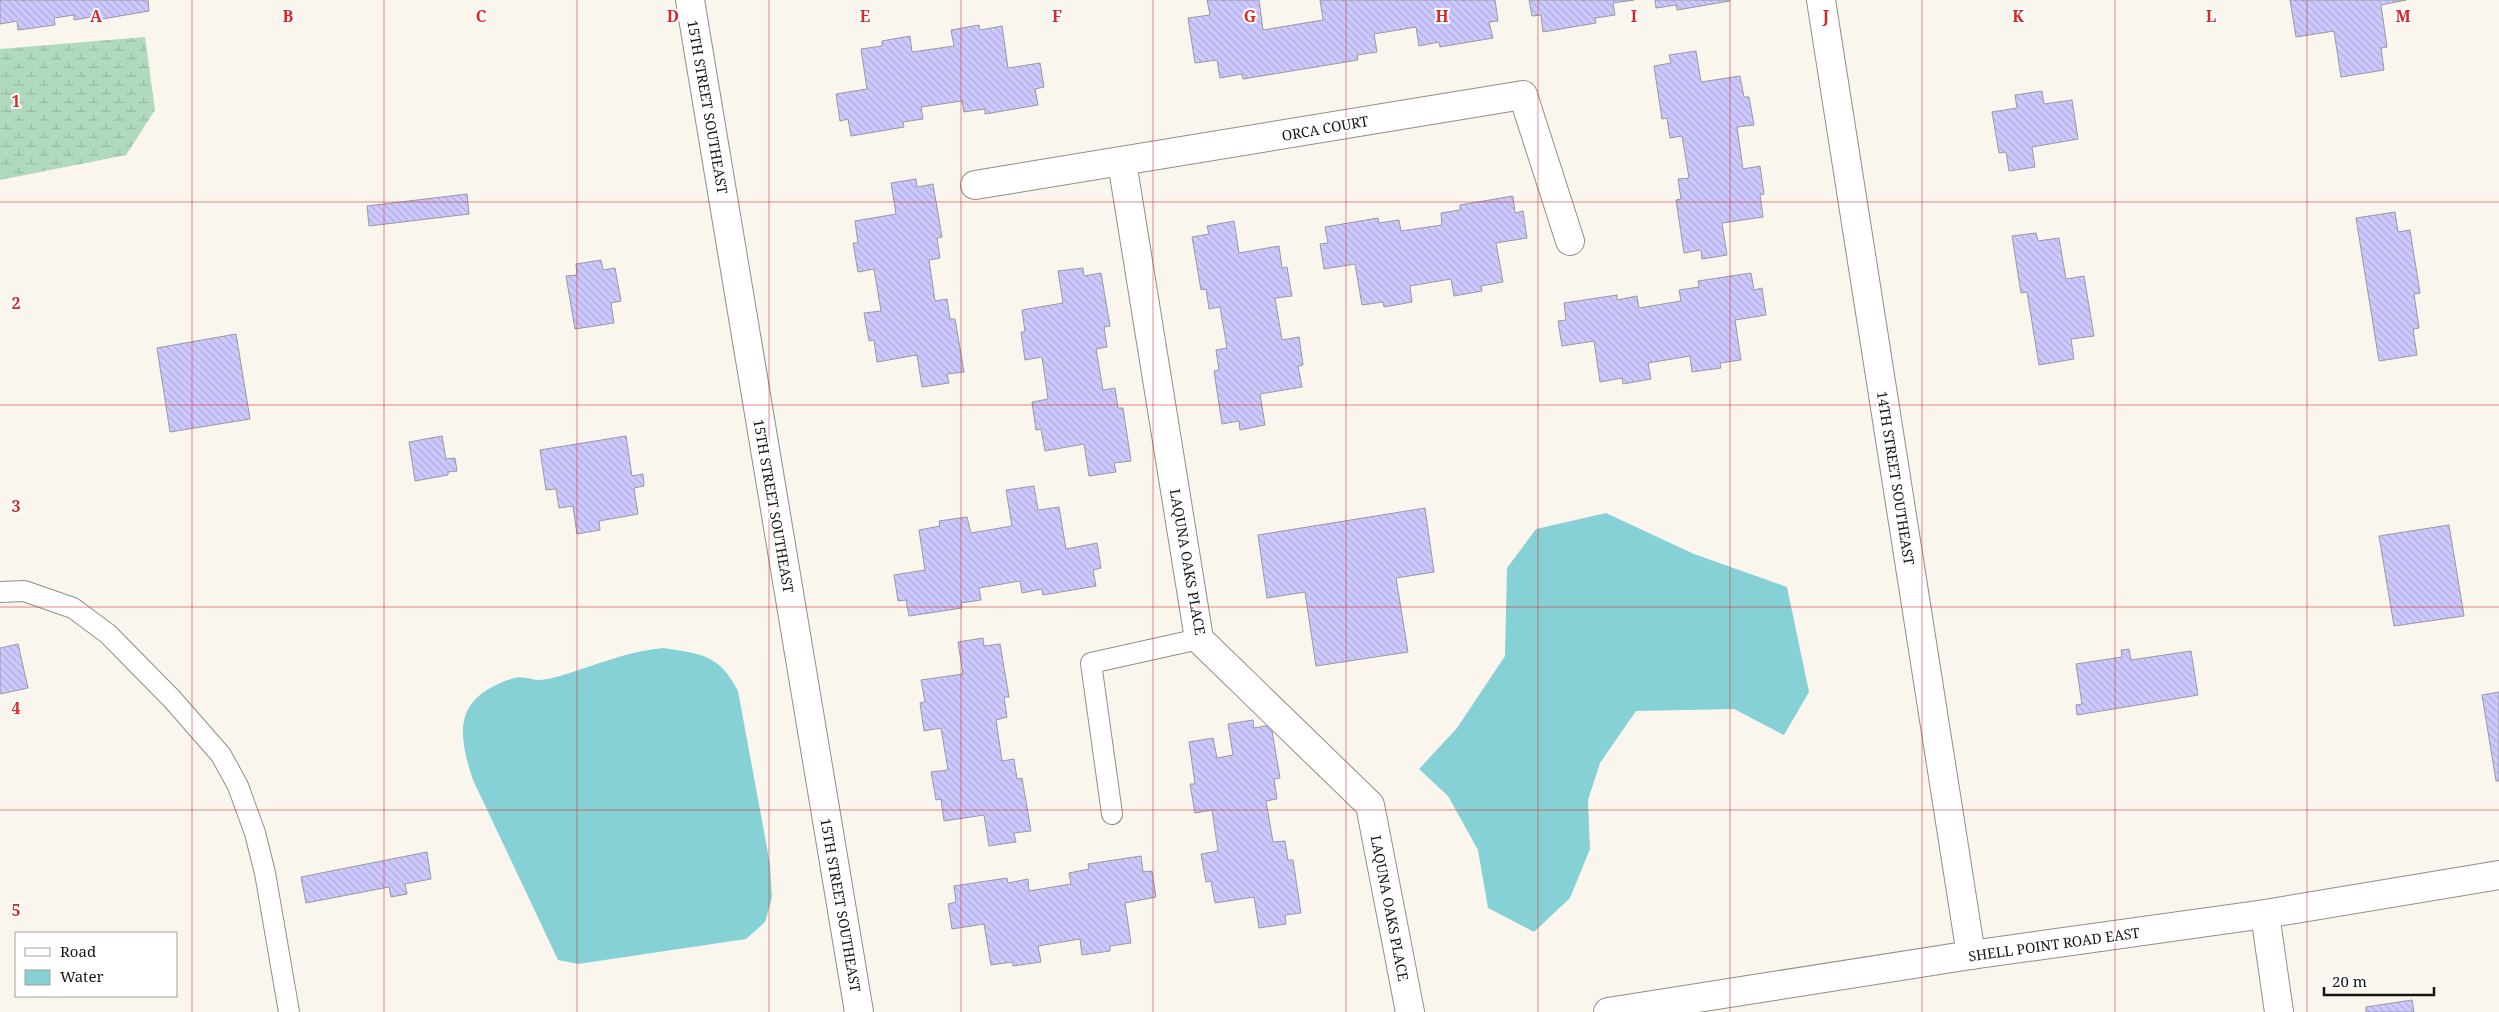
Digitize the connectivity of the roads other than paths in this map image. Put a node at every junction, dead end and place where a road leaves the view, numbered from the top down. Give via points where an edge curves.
1 (690, 0) edge
2 (1821, 0) edge
3 (1122, 162) junction
4 (975, 185) dead end
5 (1570, 241) dead end
6 (0, 592) edge
7 (1199, 639) junction
8 (1112, 814) dead end
9 (2499, 875) edge
10 (2265, 914) junction
11 (1971, 955) junction
12 (289, 1012) edge
13 (859, 1012) edge
14 (1410, 1012) edge
15 (1608, 1012) edge
16 (2279, 1012) edge

1 - 13 street, 15TH STREET SOUTHEAST
2 - 11 street, 14TH STREET SOUTHEAST
3 - 4 street, ORCA COURT
3 - 5 street, ORCA COURT via 1523,95
3 - 7 street, LAQUNA OAKS PLACE
6 - 12 lane via 24,591 73,608 108,634 172,699 220,755 238,786 255,833
7 - 8 lane via 1091,663
7 - 14 street, LAQUNA OAKS PLACE via 1370,806
9 - 10 street, SHELL POINT ROAD EAST
10 - 11 street, SHELL POINT ROAD EAST
10 - 16 street
11 - 15 street, SHELL POINT ROAD EAST

